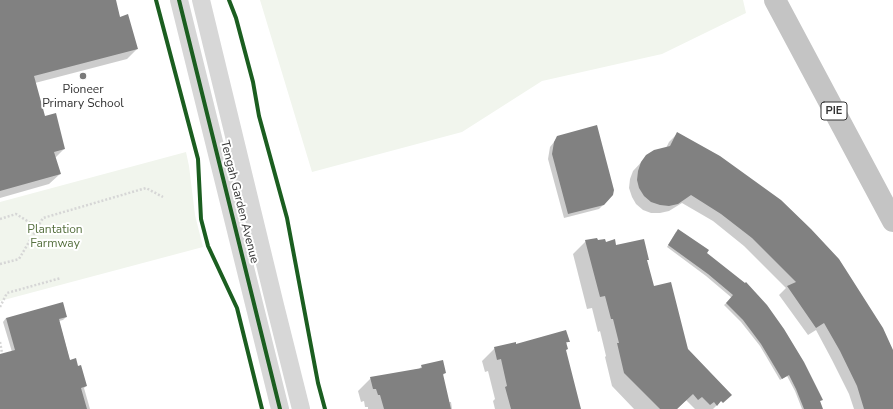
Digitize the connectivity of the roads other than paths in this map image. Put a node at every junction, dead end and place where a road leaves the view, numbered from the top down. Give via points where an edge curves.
1 (179, 0) edge
2 (201, 0) edge
3 (775, 0) edge
4 (242, 172) junction
5 (223, 177) junction
6 (893, 221) edge
7 (280, 409) edge
8 (301, 409) edge

1 - 5 street, Tengah Garden Avenue
2 - 4 street, Tengah Garden Avenue
3 - 6 highway, PIE
4 - 5 street
4 - 8 street, Tengah Garden Avenue
5 - 7 street, Tengah Garden Avenue

